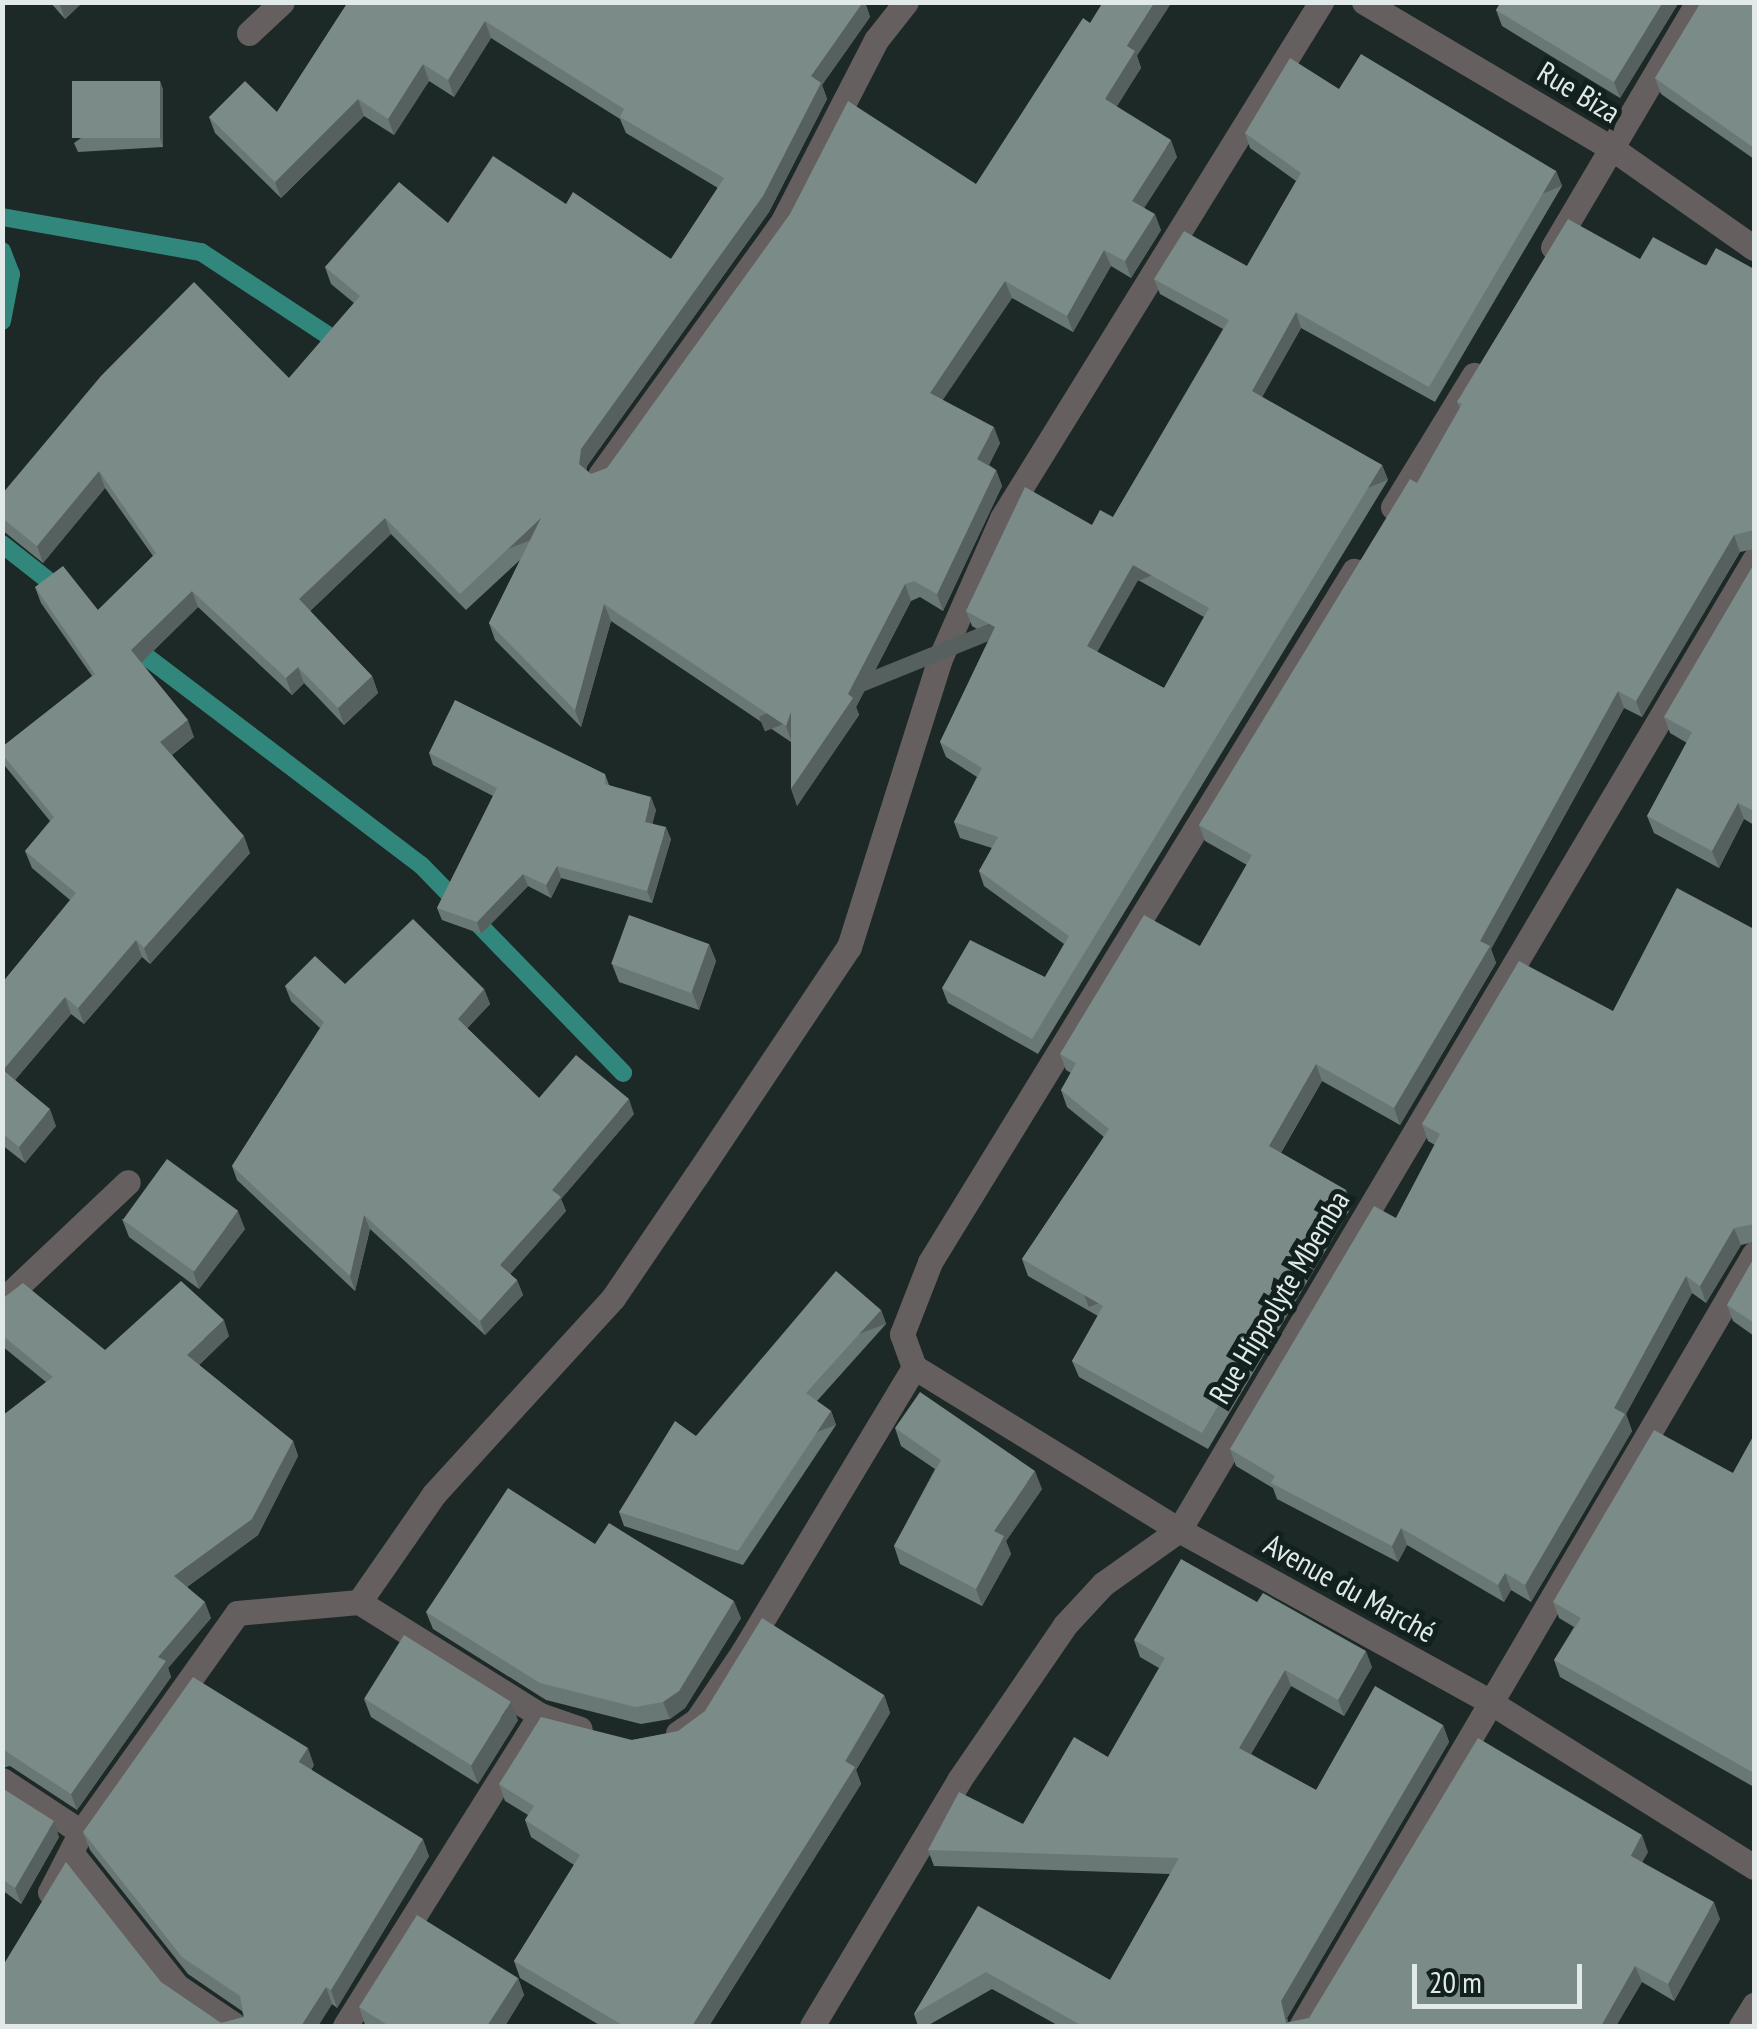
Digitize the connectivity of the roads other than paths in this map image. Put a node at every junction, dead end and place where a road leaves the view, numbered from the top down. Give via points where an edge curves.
1 (282, 2) edge
2 (906, 2) edge
3 (1321, 2) edge
4 (1364, 2) edge
5 (1698, 2) edge
6 (249, 33) dead end
7 (1613, 149) junction
8 (1754, 248) edge
9 (1540, 267) edge
10 (1489, 352) edge
11 (600, 475) edge
12 (1754, 560) edge
13 (128, 1182) dead end
14 (1754, 1254) edge
15 (2, 1300) edge
16 (914, 1367) junction
17 (1178, 1530) junction
18 (358, 1602) junction
19 (1490, 1702) junction
20 (540, 1715) junction
21 (603, 1736) edge
22 (659, 1738) edge
23 (2, 1780) edge
24 (77, 1844) junction
25 (1754, 1867) edge
26 (33, 1920) edge
27 (1754, 2005) edge
28 (236, 2026) edge
29 (345, 2026) edge
30 (812, 2026) edge
31 (1301, 2026) edge
32 (1741, 2026) edge

1 - 6 street
2 - 11 street via 876,40 783,221
3 - 18 street via 1002,518 939,661 849,947 613,1298 434,1494
4 - 7 street, Rue Biza
5 - 7 street
7 - 8 street, Rue Biza
7 - 9 street
10 - 16 street via 930,1262 902,1334
12 - 17 street, Rue Hippolyte Mbemba
13 - 15 street
14 - 19 street
16 - 17 street, Avenue du Marché
16 - 22 street via 697,1720
17 - 19 street, Avenue du Marché
17 - 30 street, Rue Hippolyte Mbemba via 1103,1584 1066,1625 959,1780
18 - 20 street
18 - 24 street via 237,1613
19 - 25 street, Avenue du Marché
19 - 31 street
20 - 21 street
20 - 29 street
23 - 24 street
24 - 26 street
24 - 28 street via 177,1986
27 - 32 street

